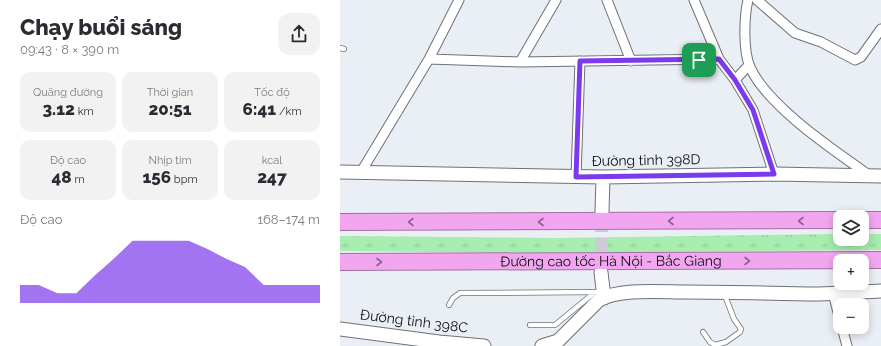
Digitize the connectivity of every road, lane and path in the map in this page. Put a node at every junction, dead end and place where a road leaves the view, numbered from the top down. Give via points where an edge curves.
1 (459, 0) edge
2 (556, 0) edge
3 (607, 0) edge
4 (694, 0) edge
5 (748, 0) edge
6 (757, 0) edge
7 (881, 29) edge
8 (429, 59) junction
9 (719, 59) junction
10 (631, 60) junction
11 (580, 61) junction
12 (520, 62) junction
13 (749, 64) junction
14 (735, 80) junction
15 (340, 172) edge
16 (361, 172) junction
17 (774, 174) junction
18 (876, 176) edge
19 (576, 177) junction
20 (603, 177) junction
21 (602, 212) tunnel mouth
22 (833, 220) edge
23 (869, 220) edge
24 (881, 220) edge
25 (340, 222) edge
26 (881, 260) edge
27 (340, 262) edge
28 (601, 272) tunnel mouth
29 (881, 291) edge
30 (723, 292) junction
31 (832, 293) junction
32 (600, 294) junction
33 (833, 298) edge
34 (448, 305) dead end
35 (530, 325) dead end
36 (340, 328) edge
37 (703, 332) dead end
38 (844, 334) edge
39 (484, 346) edge
40 (542, 346) edge
41 (848, 346) edge

1 - 8 street
2 - 12 street
3 - 10 street
4 - 9 street
5 - 13 street via 745,37
6 - 7 street via 795,33 821,42 855,60 861,57
8 - 12 street
8 - 16 street
9 - 10 street
9 - 14 street
10 - 11 street
11 - 12 street
11 - 19 street
13 - 14 street
13 - 18 street via 763,86 785,110 818,139
14 - 17 street via 753,110
15 - 16 main road, Đường tỉnh 398D
16 - 19 main road, Đường tỉnh 398D
17 - 18 main road, Đường tỉnh 398D
17 - 20 main road, Đường tỉnh 398D
19 - 20 main road, Đường tỉnh 398D
20 - 21 main road
22 -> 25 highway
23 - 24 highway
27 -> 26 highway, Đường cao tốc Hà Nội - Bắc Giang
28 - 32 main road
29 - 31 main road
30 - 31 main road
30 - 32 main road
30 - 37 lane via 740,332 726,342 715,345
31 - 33 street
32 - 34 lane via 460,293 456,294
32 - 35 lane via 555,324
32 - 40 main road via 558,341
36 - 39 main road, Đường tỉnh 398C
38 - 41 street

